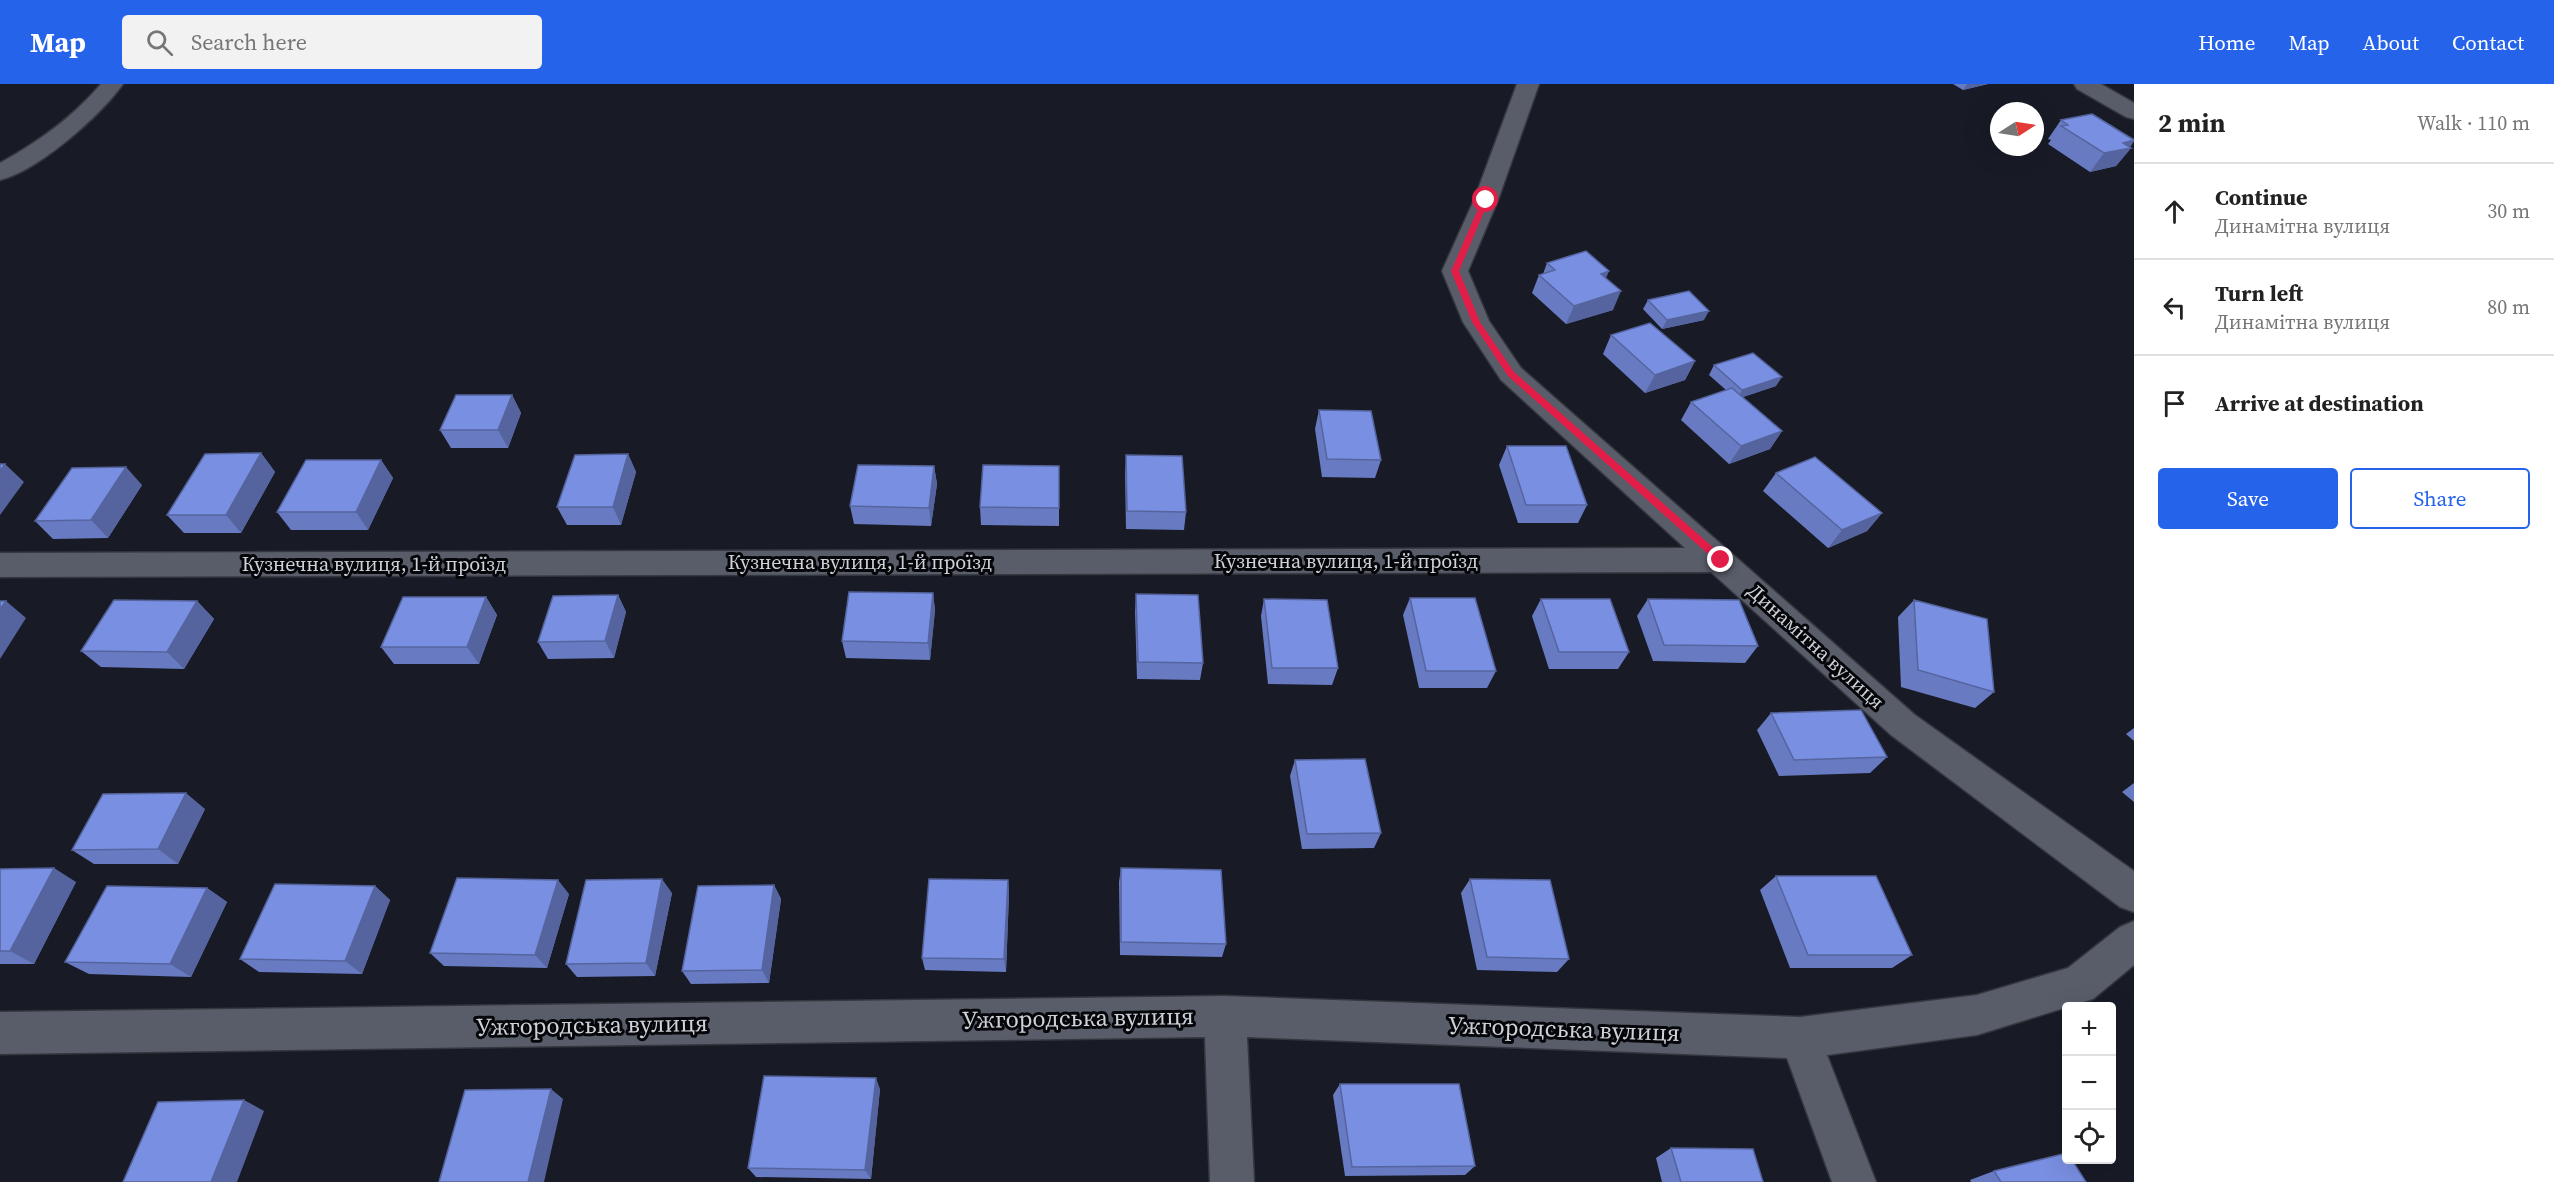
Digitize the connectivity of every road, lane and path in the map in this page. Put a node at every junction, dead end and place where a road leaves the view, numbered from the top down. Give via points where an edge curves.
1 (112, 84) edge
2 (1528, 84) edge
3 (2085, 84) edge
4 (2134, 112) edge
5 (0, 173) edge
6 (1721, 560) junction
7 (0, 565) edge
8 (2134, 894) edge
9 (2134, 940) edge
10 (1225, 1016) junction
11 (0, 1033) edge
12 (1800, 1038) junction
13 (1232, 1182) edge
14 (1854, 1182) edge

1 - 5 street via 92,109 48,146
2 - 6 street, Динамітна вулиця via 1486,200 1455,271 1476,322 1511,374
3 - 4 street
6 - 7 street, Кузнечна вулиця, 1-й проїзд
6 - 8 street, Динамітна вулиця via 1903,725
9 - 12 street, Ужгородська вулиця via 2079,985 1988,1012
10 - 11 street, Ужгородська вулиця
10 - 12 street, Ужгородська вулиця
10 - 13 street
12 - 14 street

